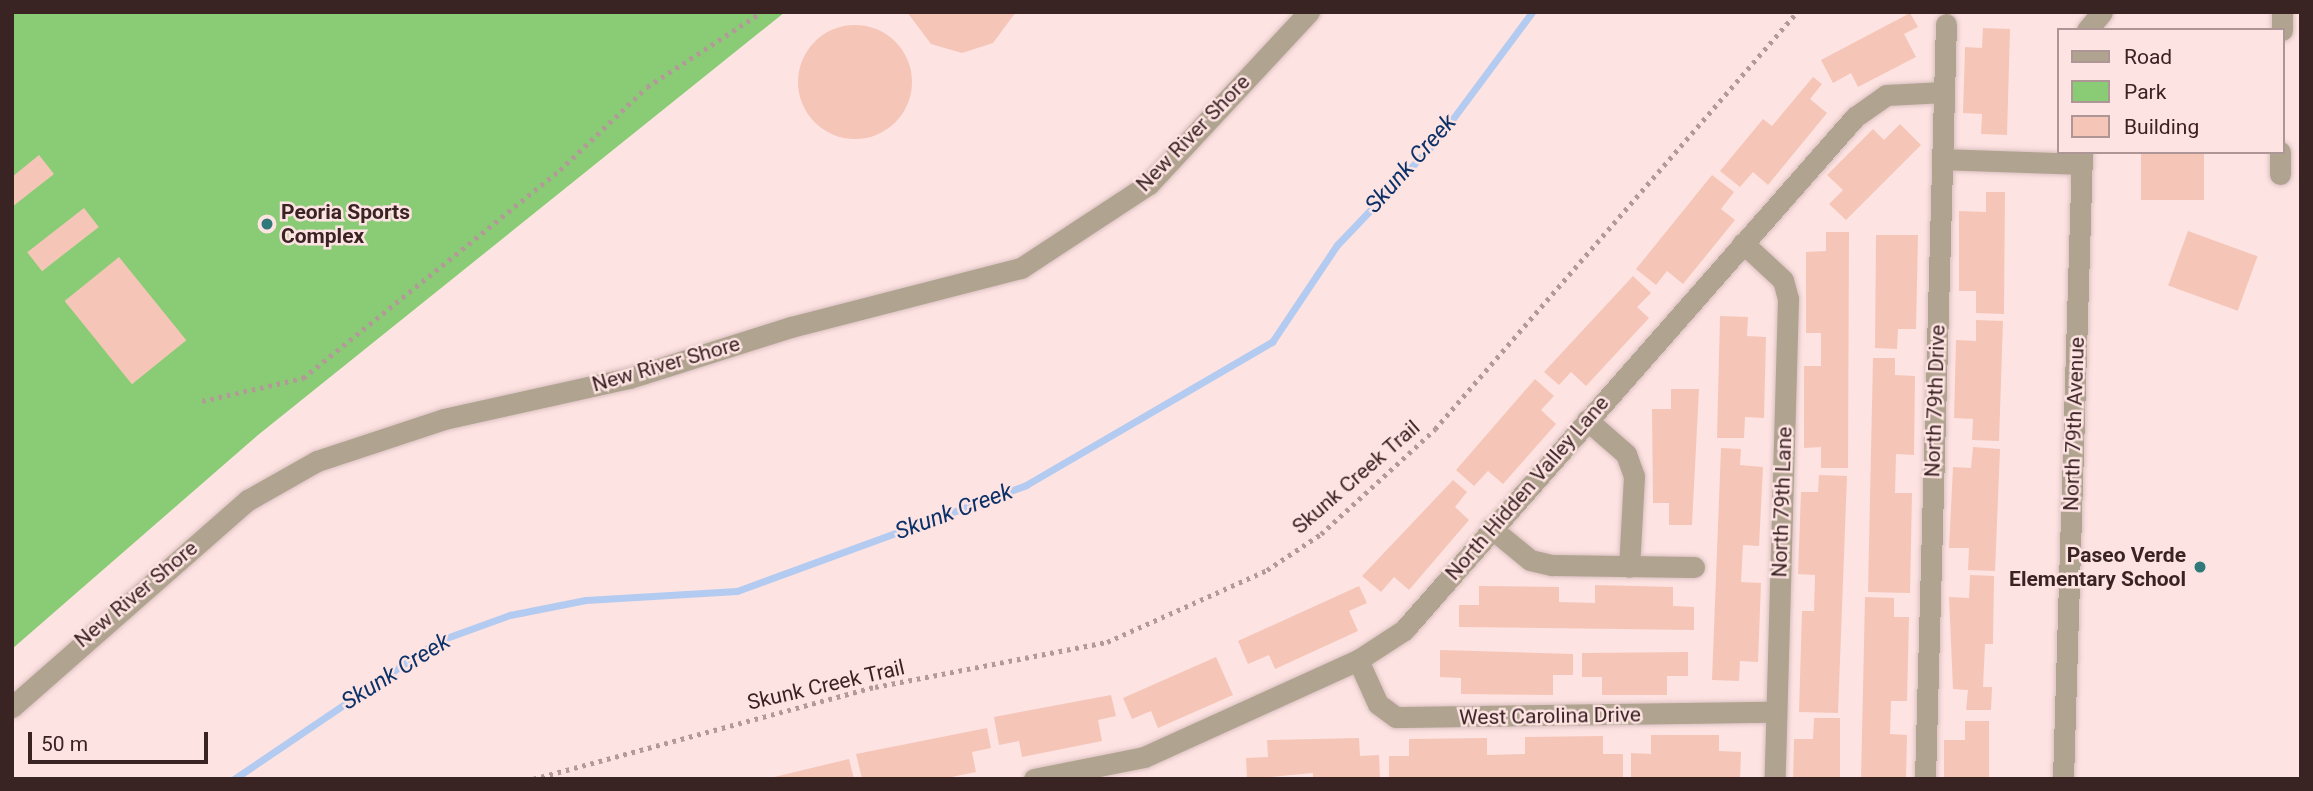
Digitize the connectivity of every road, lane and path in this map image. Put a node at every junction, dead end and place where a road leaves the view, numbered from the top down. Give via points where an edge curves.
1 (762, 12) edge
2 (1309, 12) edge
3 (1797, 12) edge
4 (1946, 24) dead end
5 (1944, 92) junction
6 (2280, 154) edge
7 (2082, 158) edge
8 (1942, 159) junction
9 (2280, 174) dead end
10 (1742, 243) junction
11 (202, 401) dead end
12 (1587, 420) junction
13 (1491, 528) junction
14 (1629, 567) junction
15 (1695, 567) dead end
16 (1358, 660) junction
17 (12, 707) edge
18 (1776, 712) junction
19 (533, 779) edge
20 (1034, 779) edge
21 (1775, 779) edge
22 (1925, 779) edge
23 (2063, 779) edge

1 - 11 path via 647,88 560,170 303,378
2 - 17 street, New River Shore via 1149,184 1021,268 791,327 629,378 444,419 317,461 248,500
3 - 19 path, Skunk Creek Trail via 1435,429 1321,534 1267,569 1172,618 1107,642 876,687
4 - 5 street, North 79th Drive
5 - 8 street, North 79th Drive
5 - 10 street, North Hidden Valley Lane via 1886,95 1855,117
6 - 9 street
7 - 8 street
7 - 23 street, North 79th Avenue
8 - 22 street, North 79th Drive
10 - 12 street, North Hidden Valley Lane
10 - 18 street, North 79th Lane via 1783,280 1788,299
12 - 13 street, North Hidden Valley Lane
12 - 14 street via 1626,454 1634,475
13 - 14 street via 1530,560
13 - 16 street, North Hidden Valley Lane via 1404,630
14 - 15 street
16 - 18 street, West Carolina Drive via 1378,704 1396,717
16 - 20 street, North Hidden Valley Lane via 1144,757
18 - 21 street, North 79th Lane

